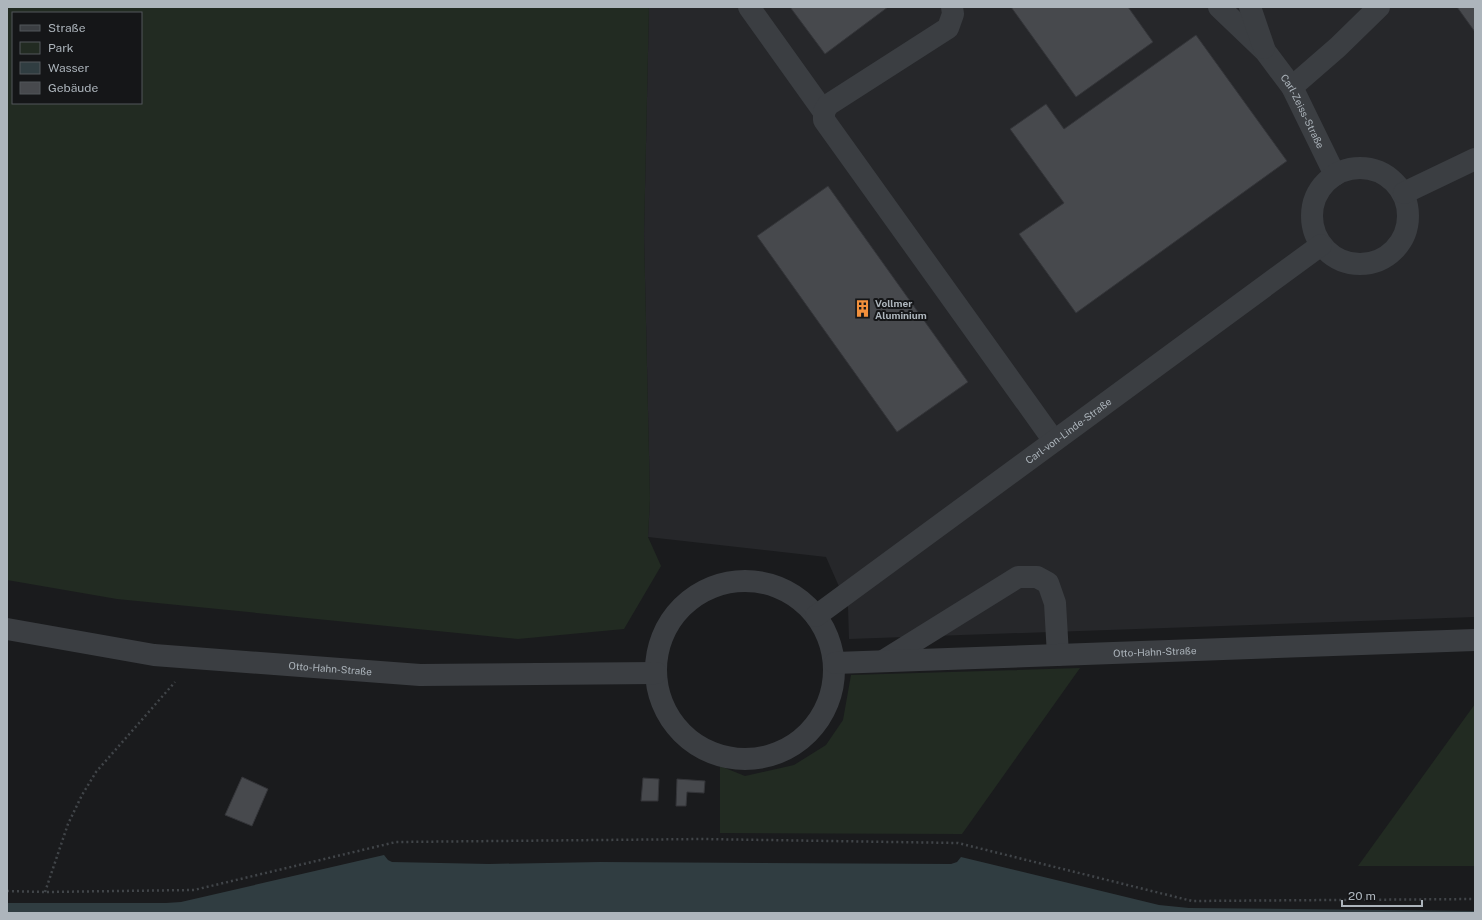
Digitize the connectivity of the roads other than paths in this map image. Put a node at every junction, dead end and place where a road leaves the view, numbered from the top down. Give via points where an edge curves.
1 (749, 7) edge
2 (952, 7) edge
3 (1219, 7) edge
4 (1250, 7) edge
5 (1379, 7) edge
6 (1265, 51) junction
7 (1292, 87) junction
8 (824, 112) junction
9 (1475, 159) edge
10 (1335, 175) junction
11 (1404, 193) junction
12 (1321, 245) junction
13 (1054, 441) junction
14 (816, 616) junction
15 (7, 629) edge
16 (1475, 640) edge
17 (1058, 655) junction
18 (883, 661) junction
19 (834, 663) junction
20 (656, 673) junction

1 - 8 street
2 - 8 street via 953,14 948,28 828,105
3 - 6 street, Carl-Zeiss-Straße
4 - 6 street, Carl-Zeiss-Straße
5 - 7 street
6 - 7 street, Carl-Zeiss-Straße
7 - 10 street, Carl-Zeiss-Straße
8 - 13 street via 824,120
9 - 11 street
10 - 11 street via 1358,168 1375,170 1384,174
10 - 12 street via 1322,186 1314,203 1312,220
11 - 12 street via 1409,224 1402,243 1387,258 1373,264 1348,264 1333,257
12 - 13 street, Carl-von-Linde-Straße
13 - 14 street, Carl-von-Linde-Straße
14 - 19 street via 829,638
14 - 20 street via 796,597 770,585 743,581 715,586 691,600 672,620 659,645
15 - 20 street, Otto-Hahn-Straße via 154,655 420,675
16 - 17 street, Otto-Hahn-Straße
17 - 18 street, Otto-Hahn-Straße
17 - 18 street via 1055,603 1048,583 1037,577 1018,577
18 - 19 street, Otto-Hahn-Straße
19 - 20 street via 832,692 821,718 803,739 778,754 750,760 722,757 696,745 675,726 661,701

